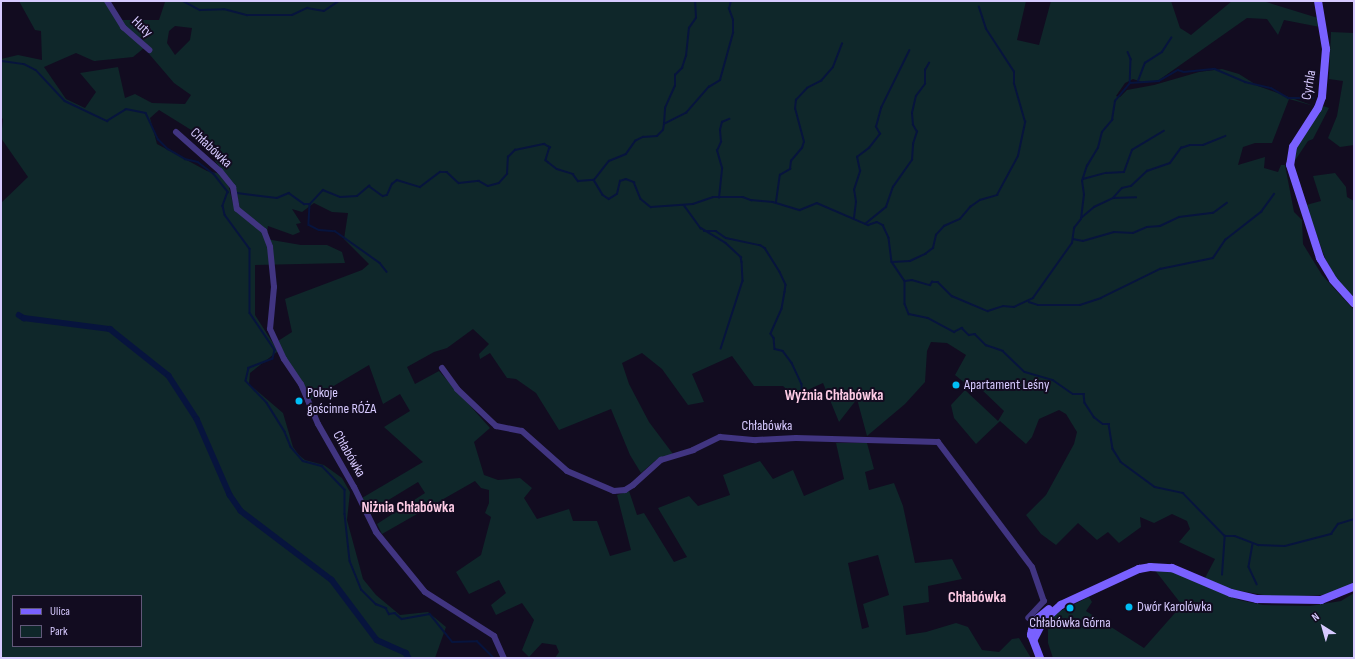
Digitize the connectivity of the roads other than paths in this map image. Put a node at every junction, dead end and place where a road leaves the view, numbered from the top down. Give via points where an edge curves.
1 (108, 1) edge
2 (1318, 1) edge
3 (148, 50) dead end
4 (176, 132) dead end
5 (1354, 303) edge
6 (442, 368) dead end
7 (1354, 587) edge
8 (1028, 618) dead end
9 (503, 656) edge
10 (1040, 658) edge

1 - 3 street, Huty via 123,27
2 - 5 street, Cyrhla via 1326,45 1323,91 1318,108 1292,149 1290,167 1321,260 1334,281
4 - 9 street, Chłabówka via 220,171 233,187 237,209 264,231 270,247 274,287 270,329 284,358 301,384 318,424 376,532 425,592 494,636
6 - 8 street, Chłabówka via 457,389 496,426 522,431 567,471 614,491 625,490 633,485 661,460 693,450 720,437 756,440 796,438 938,442 1032,567 1044,601
7 - 10 street via 1333,597 1317,600 1257,599 1227,592 1174,568 1157,566 1139,570 1046,611 1038,618 1032,630

